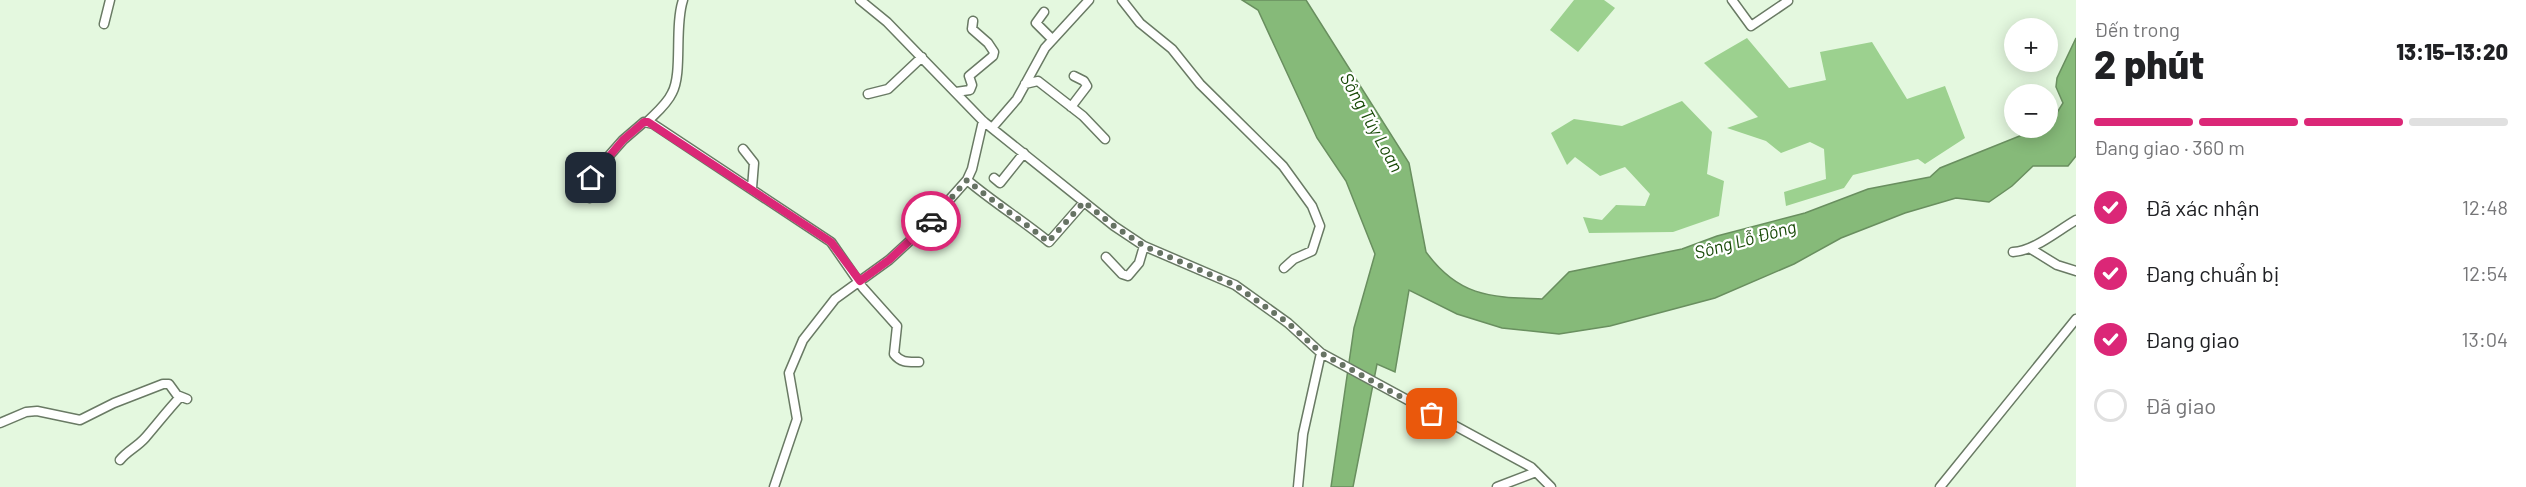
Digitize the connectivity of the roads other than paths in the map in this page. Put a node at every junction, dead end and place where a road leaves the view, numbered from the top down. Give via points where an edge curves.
1 (110, 0) edge
2 (683, 0) edge
3 (860, 0) edge
4 (1089, 0) edge
5 (1122, 0) edge
6 (1732, 0) edge
7 (1788, 1) edge
8 (1044, 12) dead end
9 (973, 21) dead end
10 (104, 24) dead end
11 (1052, 39) junction
12 (922, 57) junction
13 (1074, 76) dead end
14 (1025, 84) junction
15 (956, 92) junction
16 (868, 94) dead end
17 (1071, 107) junction
18 (983, 121) junction
19 (648, 122) junction
20 (992, 128) junction
21 (1105, 139) dead end
22 (743, 149) dead end
23 (1024, 153) junction
24 (994, 178) dead end
25 (967, 180) junction
26 (752, 188) junction
27 (590, 198) dead end
28 (1084, 202) junction
29 (2076, 220) edge
30 (1144, 246) junction
31 (2031, 249) junction
32 (2013, 252) dead end
33 (1106, 257) dead end
34 (1284, 268) dead end
35 (2076, 270) edge
36 (860, 281) junction
37 (2076, 319) edge
38 (1321, 353) junction
39 (919, 362) dead end
40 (0, 423) edge
41 (120, 460) dead end
42 (1536, 472) junction
43 (774, 487) edge
44 (1298, 487) edge
45 (1497, 487) edge
46 (1551, 487) edge
47 (1940, 487) edge

1 - 10 street
2 - 19 street via 674,89
3 - 12 street
4 - 11 street
5 - 34 street via 1140,23 1172,49 1200,84 1283,165 1312,206 1320,226 1312,250
6 - 7 street via 1751,26
8 - 11 street via 1036,23
9 - 15 street via 972,29 988,43 993,56 969,76 970,90
11 - 14 street
12 - 15 street
12 - 16 street via 888,89
13 - 17 street via 1087,86
14 - 17 street via 1038,81
14 - 20 street
15 - 18 street
17 - 21 street
18 - 20 street
18 - 25 street
19 - 26 street
19 - 27 street via 623,140 593,174
20 - 23 street
22 - 26 street via 754,163
23 - 24 street via 1000,183
23 - 28 street
25 - 28 street via 1048,242
25 - 36 street via 926,226
26 - 36 street via 831,242
28 - 30 street
29 - 31 street
30 - 33 street via 1129,279
30 - 38 street via 1235,285 1288,323
31 - 32 street
31 - 35 street via 2057,265
36 - 39 street via 898,328 894,354 905,363
36 - 43 street via 835,299 803,340 789,373 797,419
37 - 47 street
38 - 42 street
38 - 44 street via 1303,434
40 - 41 street via 38,411 80,420 114,403 169,384 183,398
42 - 45 street
42 - 46 street

